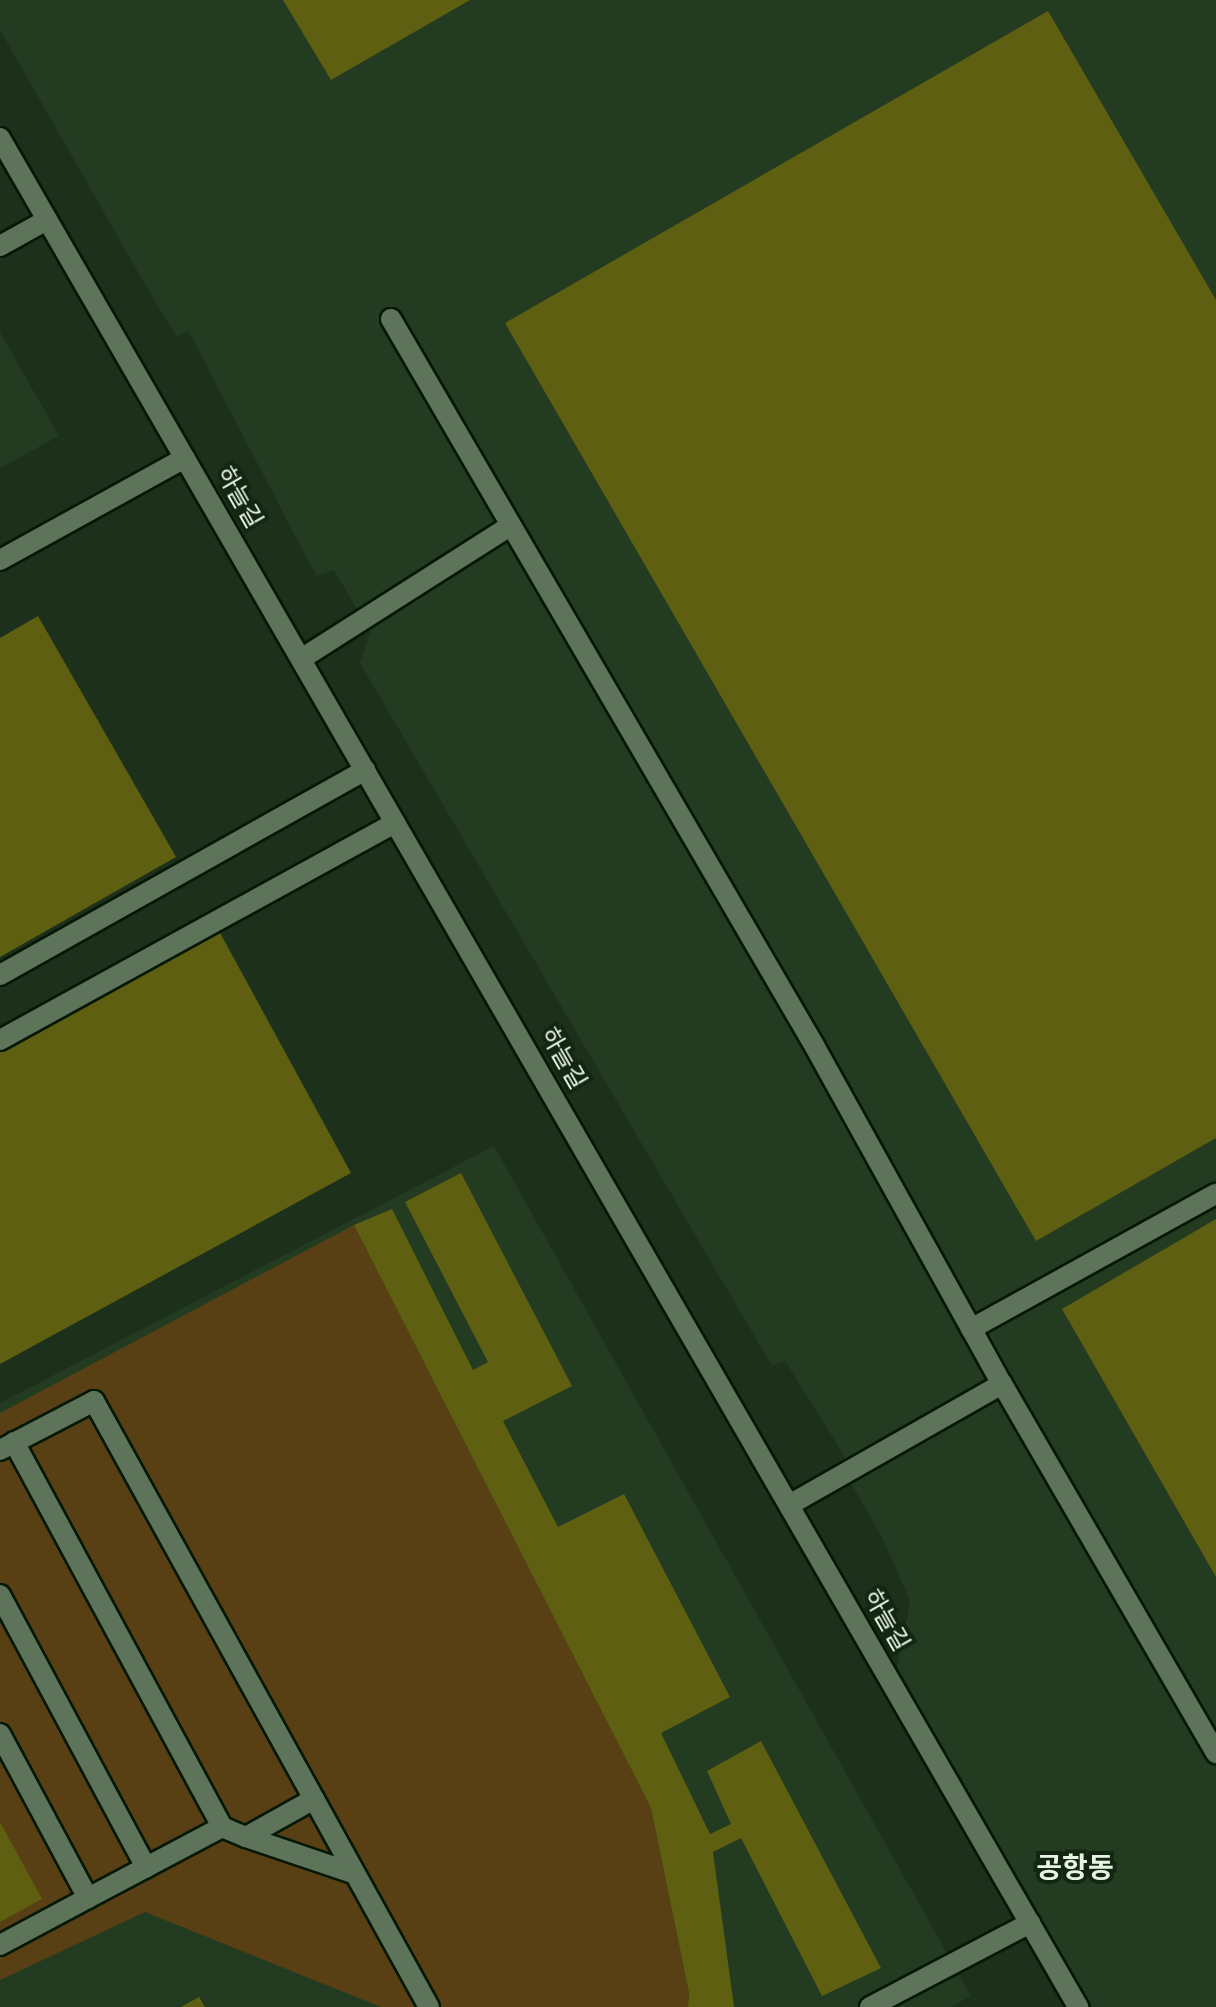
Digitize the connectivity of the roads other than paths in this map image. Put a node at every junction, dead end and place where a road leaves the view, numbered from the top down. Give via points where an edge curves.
1 (0, 138) edge
2 (47, 220) junction
3 (0, 246) edge
4 (391, 319) dead end
5 (185, 458) junction
6 (511, 525) junction
7 (0, 560) edge
8 (301, 659) junction
9 (365, 770) junction
10 (395, 823) junction
11 (0, 975) edge
12 (0, 1040) edge
13 (1216, 1194) edge
14 (971, 1329) junction
15 (1002, 1384) junction
16 (7, 1446) edge
17 (789, 1505) junction
18 (0, 1595) edge
19 (0, 1734) edge
20 (1216, 1753) edge
21 (314, 1799) junction
22 (222, 1827) junction
23 (246, 1837) junction
24 (146, 1867) junction
25 (355, 1874) junction
26 (88, 1898) junction
27 (1030, 1923) junction
28 (0, 1945) edge
29 (429, 2007) edge
30 (870, 2007) edge
31 (1078, 2007) edge

1 - 2 lane, 하늘길
2 - 3 lane
2 - 5 lane, 하늘길
4 - 6 lane
5 - 7 lane
5 - 8 lane, 하늘길
6 - 8 lane
6 - 14 lane via 815,1047
8 - 9 lane, 하늘길
9 - 10 lane, 하늘길
9 - 11 lane
10 - 12 lane
10 - 17 lane, 하늘길
13 - 14 lane
14 - 15 lane
15 - 17 lane
15 - 20 lane
16 - 21 lane via 94,1401
16 - 22 lane
17 - 27 lane, 하늘길
18 - 24 lane
19 - 26 lane
21 - 23 lane
21 - 25 lane
22 - 23 lane
22 - 24 lane
23 - 25 lane
24 - 26 lane
25 - 29 lane
26 - 28 lane
27 - 30 lane
27 - 31 lane, 하늘길

